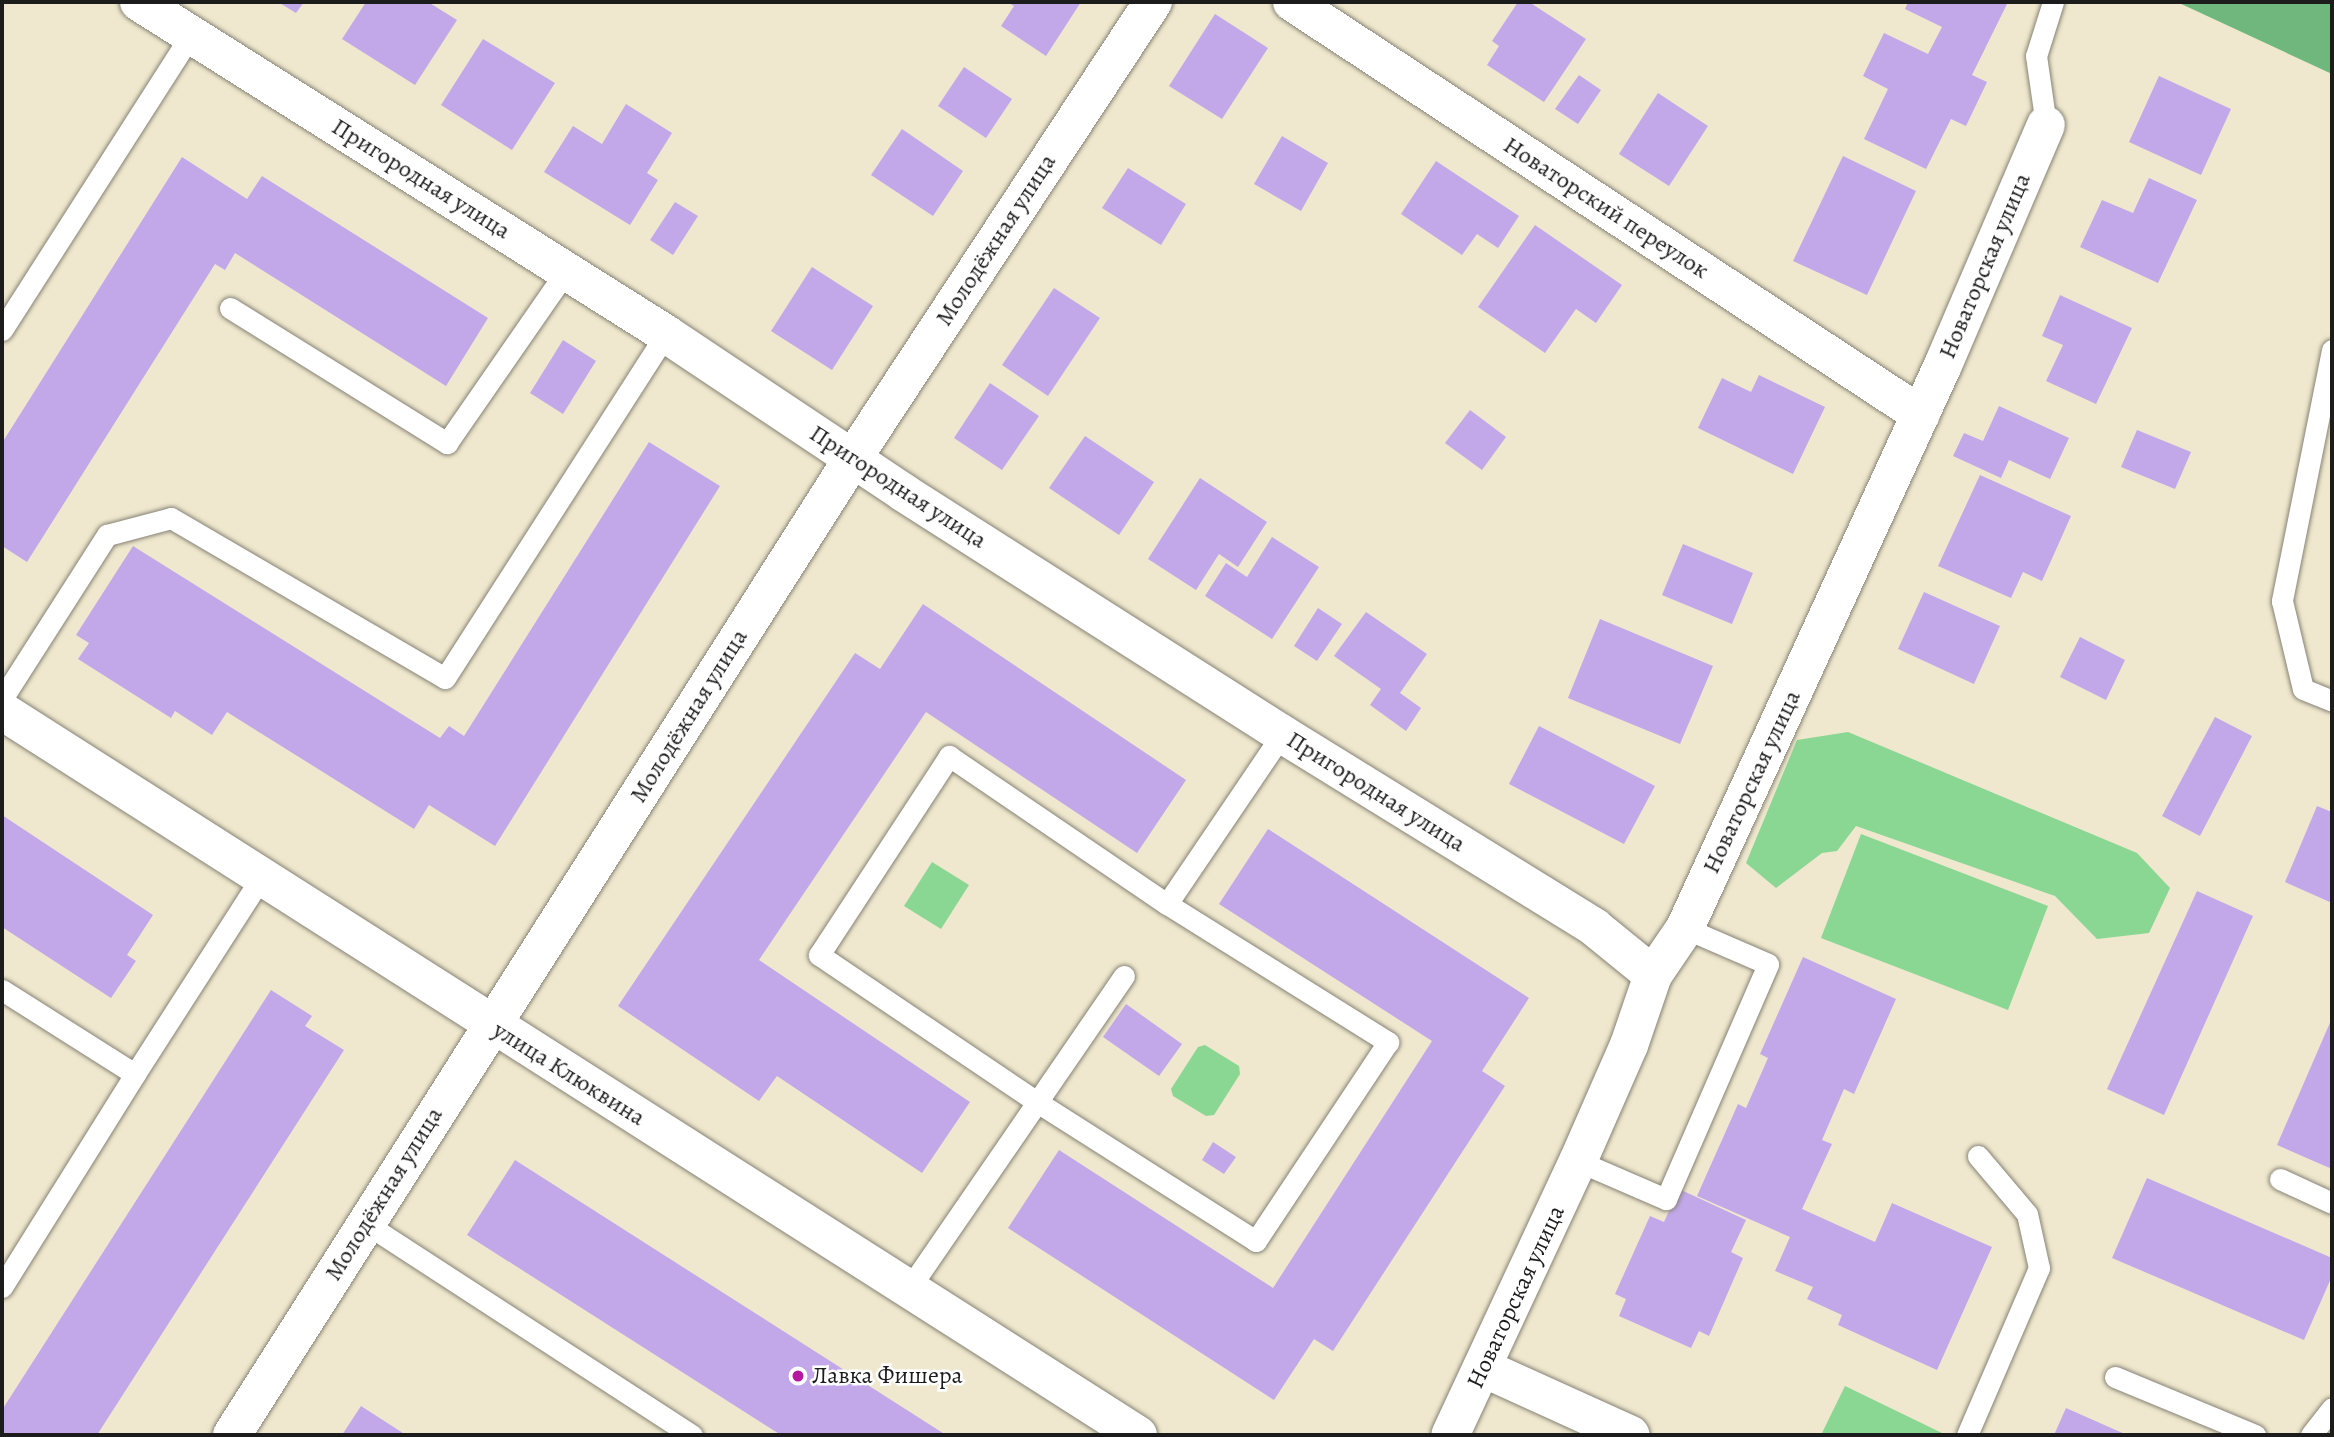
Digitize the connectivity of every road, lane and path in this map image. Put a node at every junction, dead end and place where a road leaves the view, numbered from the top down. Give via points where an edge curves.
1 (139, 2) edge
2 (1153, 2) edge
3 (1292, 2) edge
4 (2053, 2) edge
5 (191, 34) junction
6 (2046, 125) joint
7 (566, 271) junction
8 (230, 308) dead end
9 (2, 330) edge
10 (666, 334) junction
11 (2332, 350) edge
12 (1920, 415) junction
13 (853, 458) junction
14 (2, 699) edge
15 (2332, 701) edge
16 (2, 711) edge
17 (1282, 734) junction
18 (261, 878) junction
19 (1167, 904) junction
20 (1685, 928) junction
21 (1653, 975) junction
22 (1124, 976) dead end
23 (2, 990) edge
24 (492, 1026) junction
25 (135, 1074) junction
26 (1037, 1102) junction
27 (1978, 1156) dead end
28 (1578, 1161) junction
29 (2280, 1179) dead end
30 (2332, 1203) edge
31 (365, 1223) junction
32 (2, 1287) edge
33 (908, 1290) junction
34 (1483, 1368) junction
35 (2115, 1377) dead end
36 (2332, 1408) edge
37 (232, 1435) edge
38 (692, 1435) edge
39 (1138, 1435) edge
40 (1451, 1435) edge
41 (1631, 1435) edge
42 (1967, 1435) edge
43 (2255, 1435) edge
44 (2311, 1435) edge

1 - 5 street, Пригородная улица
2 - 13 street, Молодёжная улица
3 - 12 street, Новаторский переулок
4 - 6 lane via 2036,56
5 - 7 street, Пригородная улица
5 - 9 lane
6 - 12 street, Новаторская улица
7 - 8 lane via 447,443
7 - 10 street, Пригородная улица
10 - 13 street, Пригородная улица
10 - 14 lane via 445,678 171,518 107,535
11 - 15 lane via 2283,601 2303,689
12 - 20 street, Новаторская улица
13 - 17 street, Пригородная улица
13 - 24 street, Молодёжная улица
16 - 18 street, улица Клюквина
17 - 19 lane
17 - 21 street, Пригородная улица via 1594,927
18 - 24 street, улица Клюквина
18 - 25 lane
19 - 26 lane via 1388,1042 1366,1076 1256,1241
19 - 26 lane via 949,756 819,955
20 - 21 street, Новаторская улица
20 - 28 lane via 1768,964 1666,1199
21 - 28 street, Новаторская улица via 1629,1045
22 - 26 lane
23 - 25 lane
24 - 31 street, Молодёжная улица
24 - 33 street, улица Клюквина
25 - 32 lane
26 - 33 lane
27 - 42 lane via 2027,1214 2039,1268
28 - 34 street, Новаторская улица
29 - 30 lane
31 - 37 street, Молодёжная улица
31 - 38 lane
33 - 39 street, улица Клюквина
34 - 40 street, Новаторская улица
34 - 41 street
35 - 43 lane
36 - 44 lane

